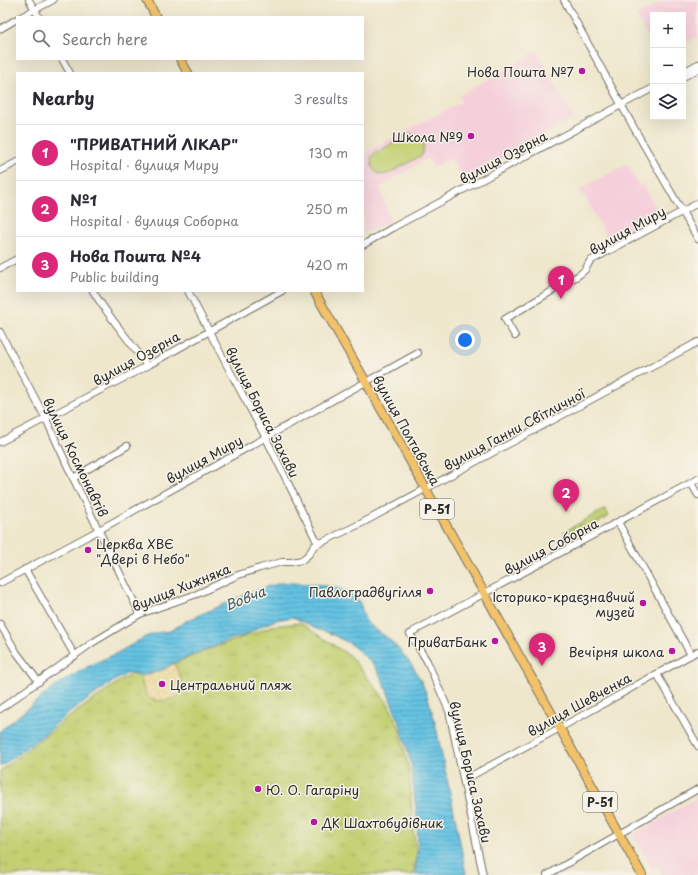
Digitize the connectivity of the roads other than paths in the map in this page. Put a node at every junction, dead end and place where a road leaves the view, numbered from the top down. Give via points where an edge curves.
1 (29, 0) edge
2 (53, 0) edge
3 (147, 0) edge
4 (564, 0) edge
5 (35, 10) junction
6 (24, 16) edge
7 (38, 16) edge
8 (155, 16) edge
9 (16, 20) edge
10 (0, 29) edge
11 (63, 60) edge
12 (180, 60) edge
13 (698, 64) edge
14 (698, 69) edge
15 (686, 70) edge
16 (69, 72) edge
17 (184, 72) edge
18 (686, 75) edge
19 (650, 90) edge
20 (622, 105) junction
21 (16, 163) edge
22 (0, 171) edge
23 (698, 203) edge
24 (682, 211) junction
25 (698, 239) edge
26 (364, 244) edge
27 (16, 260) edge
28 (0, 268) edge
29 (94, 292) edge
30 (189, 292) edge
31 (280, 292) edge
32 (315, 292) edge
33 (209, 331) junction
34 (0, 332) edge
35 (515, 336) dead end
36 (698, 342) edge
37 (418, 353) dead end
38 (147, 366) junction
39 (366, 382) junction
40 (46, 419) junction
41 (266, 438) junction
42 (0, 442) edge
43 (127, 446) dead end
44 (73, 478) junction
45 (698, 479) edge
46 (691, 483) junction
47 (426, 488) junction
48 (698, 495) edge
49 (618, 522) junction
50 (99, 530) junction
51 (318, 544) junction
52 (25, 569) junction
53 (0, 583) edge
54 (484, 594) junction
55 (140, 614) junction
56 (0, 624) edge
57 (412, 632) joint
58 (698, 651) edge
59 (691, 655) junction
60 (75, 656) junction
61 (657, 674) junction
62 (39, 682) junction
63 (0, 709) edge
64 (560, 728) junction
65 (698, 746) edge
66 (471, 776) dead end
67 (698, 789) edge
68 (618, 834) junction
69 (483, 875) edge
70 (547, 875) edge
71 (642, 875) edge

1 - 5 street
2 - 5 street
3 - 8 main road
4 - 20 street
5 - 6 street
5 - 7 street
9 - 10 street
11 - 16 street
12 - 17 main road
13 - 15 street
14 - 18 street
19 - 20 street, вулиця Озерна
20 - 24 street
20 - 26 street, вулиця Озерна
21 - 22 street
23 - 24 street, вулиця Миру
24 - 25 street
24 - 35 street, вулиця Миру via 590,262 579,275 505,319
27 - 28 street
29 - 38 street
30 - 33 street, вулиця Бориса Захави
31 - 33 street, вулиця Озерна
32 - 39 main road, вулиця Полтавська / Р-51
33 - 38 street, вулиця Озерна
33 - 41 street, вулиця Бориса Захави
34 - 40 street, вулиця Космонавтів
36 - 47 street, вулиця Ганни Світличної
37 - 39 street, вулиця Миру
38 - 40 street, вулиця Озерна
39 - 41 street, вулиця Миру
39 - 47 main road, вулиця Полтавська / Р-51
40 - 42 street, вулиця Озерна
40 - 44 street, вулиця Космонавтів
41 - 50 street, вулиця Миру
41 - 51 street, вулиця Бориса Захави
43 - 44 street
44 - 50 street, вулиця Космонавтів
45 - 46 street, вулиця Соборна
46 - 48 street
46 - 49 street, вулиця Соборна
47 - 51 street, вулиця Ганни Світличної
47 - 54 main road, вулиця Полтавська / Р-51
49 - 54 street, вулиця Соборна
49 - 59 street
50 - 52 street, вулиця Миру
50 - 55 street, вулиця Космонавтів
51 - 55 street, вулиця Хижняка via 302,560 282,562 238,575 197,594
52 - 53 street, вулиця Миру
52 - 60 street
54 - 57 street, вулиця Соборна
54 - 64 main road, вулиця Полтавська / Р-51
55 - 60 street, вулиця Хижняка
56 - 62 street via 17,653
57 - 69 street, вулиця Бориса Захави via 449,710
58 - 59 street, вулиця Шевченка
59 - 61 street, вулиця Шевченка
60 - 62 street, вулиця Хижняка
61 - 64 street, вулиця Шевченка
61 - 65 street
62 - 63 street, вулиця Хижняка
64 - 66 street, вулиця Шевченка
64 - 68 main road, вулиця Полтавська / Р-51
67 - 68 street
68 - 70 street
68 - 71 main road, вулиця Полтавська / Р-51

